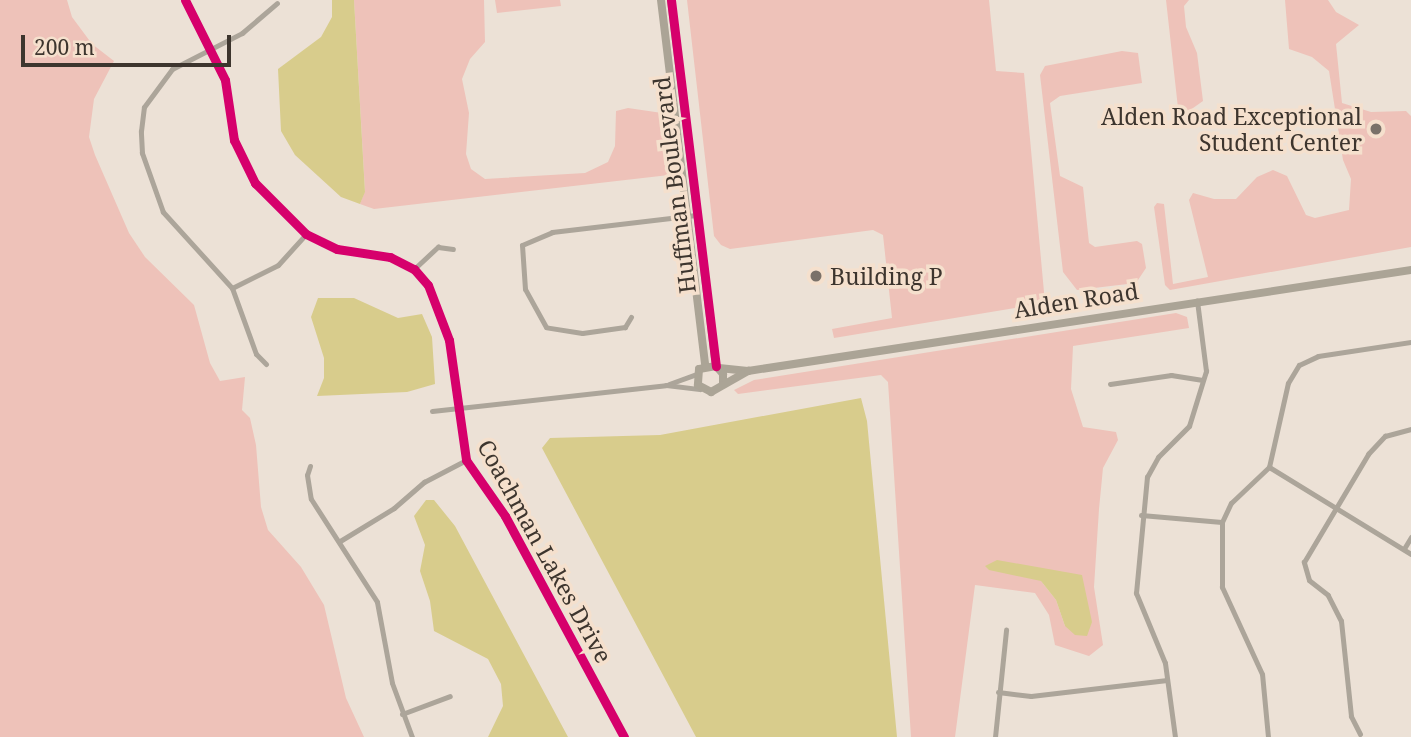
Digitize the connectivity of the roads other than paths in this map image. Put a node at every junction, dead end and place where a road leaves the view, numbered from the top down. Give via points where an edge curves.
1 (185, 0) edge
2 (661, 0) edge
3 (671, 0) edge
4 (277, 3) dead end
5 (211, 47) junction
6 (691, 215) junction
7 (306, 234) junction
8 (453, 249) dead end
9 (414, 269) junction
10 (1411, 270) edge
11 (232, 288) junction
12 (1196, 301) junction
13 (631, 317) dead end
14 (1411, 342) edge
15 (265, 364) dead end
16 (705, 365) junction
17 (717, 367) junction
18 (748, 371) junction
19 (696, 374) junction
20 (1203, 380) junction
21 (723, 383) junction
22 (1110, 384) dead end
23 (666, 385) junction
24 (701, 389) junction
25 (459, 409) junction
26 (432, 411) dead end
27 (1411, 429) edge
28 (466, 460) junction
29 (310, 466) dead end
30 (1269, 467) junction
31 (1336, 507) junction
32 (1141, 516) junction
33 (1222, 522) junction
34 (1411, 537) edge
35 (340, 541) junction
36 (1405, 547) junction
37 (1411, 554) edge
38 (1006, 630) dead end
39 (1167, 680) junction
40 (998, 692) junction
41 (450, 696) dead end
42 (402, 714) junction
43 (1360, 734) dead end
44 (412, 737) edge
45 (624, 737) edge
46 (995, 737) edge
47 (1175, 737) edge
48 (1268, 737) edge

1 - 5 street
2 - 6 street, Huffman Boulevard
3 - 6 street, Huffman Boulevard
4 - 5 street via 262,20
5 - 7 street via 227,90 243,165
5 - 11 street via 172,69 156,85 144,107 141,142 163,212
6 - 13 street via 552,232 522,245 525,289 547,327 582,333 625,327
6 - 16 street, Huffman Boulevard
6 - 17 street, Huffman Boulevard
7 - 9 street via 338,249 390,257
7 - 11 street via 278,265
8 - 9 street via 438,247
9 - 25 street, Coachman Lakes Drive via 441,310
10 - 12 street, Alden Road
11 - 15 street via 256,354
12 - 18 street, Alden Road
12 - 20 street via 1206,363
14 - 30 street via 1318,356 1299,365 1288,383
16 - 17 street
16 - 19 street
17 - 18 street, Alden Road
17 - 21 street
18 - 21 street, Alden Road
19 - 23 street
19 - 24 street
20 - 22 street via 1171,375
20 - 32 street via 1189,426 1158,457 1146,477
21 - 24 street via 711,392
23 - 24 street
23 - 25 street
25 - 26 street
25 - 28 street, Coachman Lakes Drive
27 - 31 street via 1378,442
28 - 35 street via 424,482 394,508
28 - 45 street, Coachman Lakes Drive via 505,516
29 - 35 street via 311,499
30 - 31 street
30 - 33 street via 1231,503
31 - 36 street
31 - 43 street via 1308,553 1305,570 1308,580 1328,595 1341,621 1351,716
32 - 33 street
32 - 39 street via 1137,601 1165,663
33 - 48 street via 1222,587 1262,674
34 - 36 street
35 - 42 street via 377,602
36 - 37 street
38 - 40 street
39 - 40 street via 1031,696
39 - 47 street
40 - 46 street
41 - 42 street
42 - 44 street

